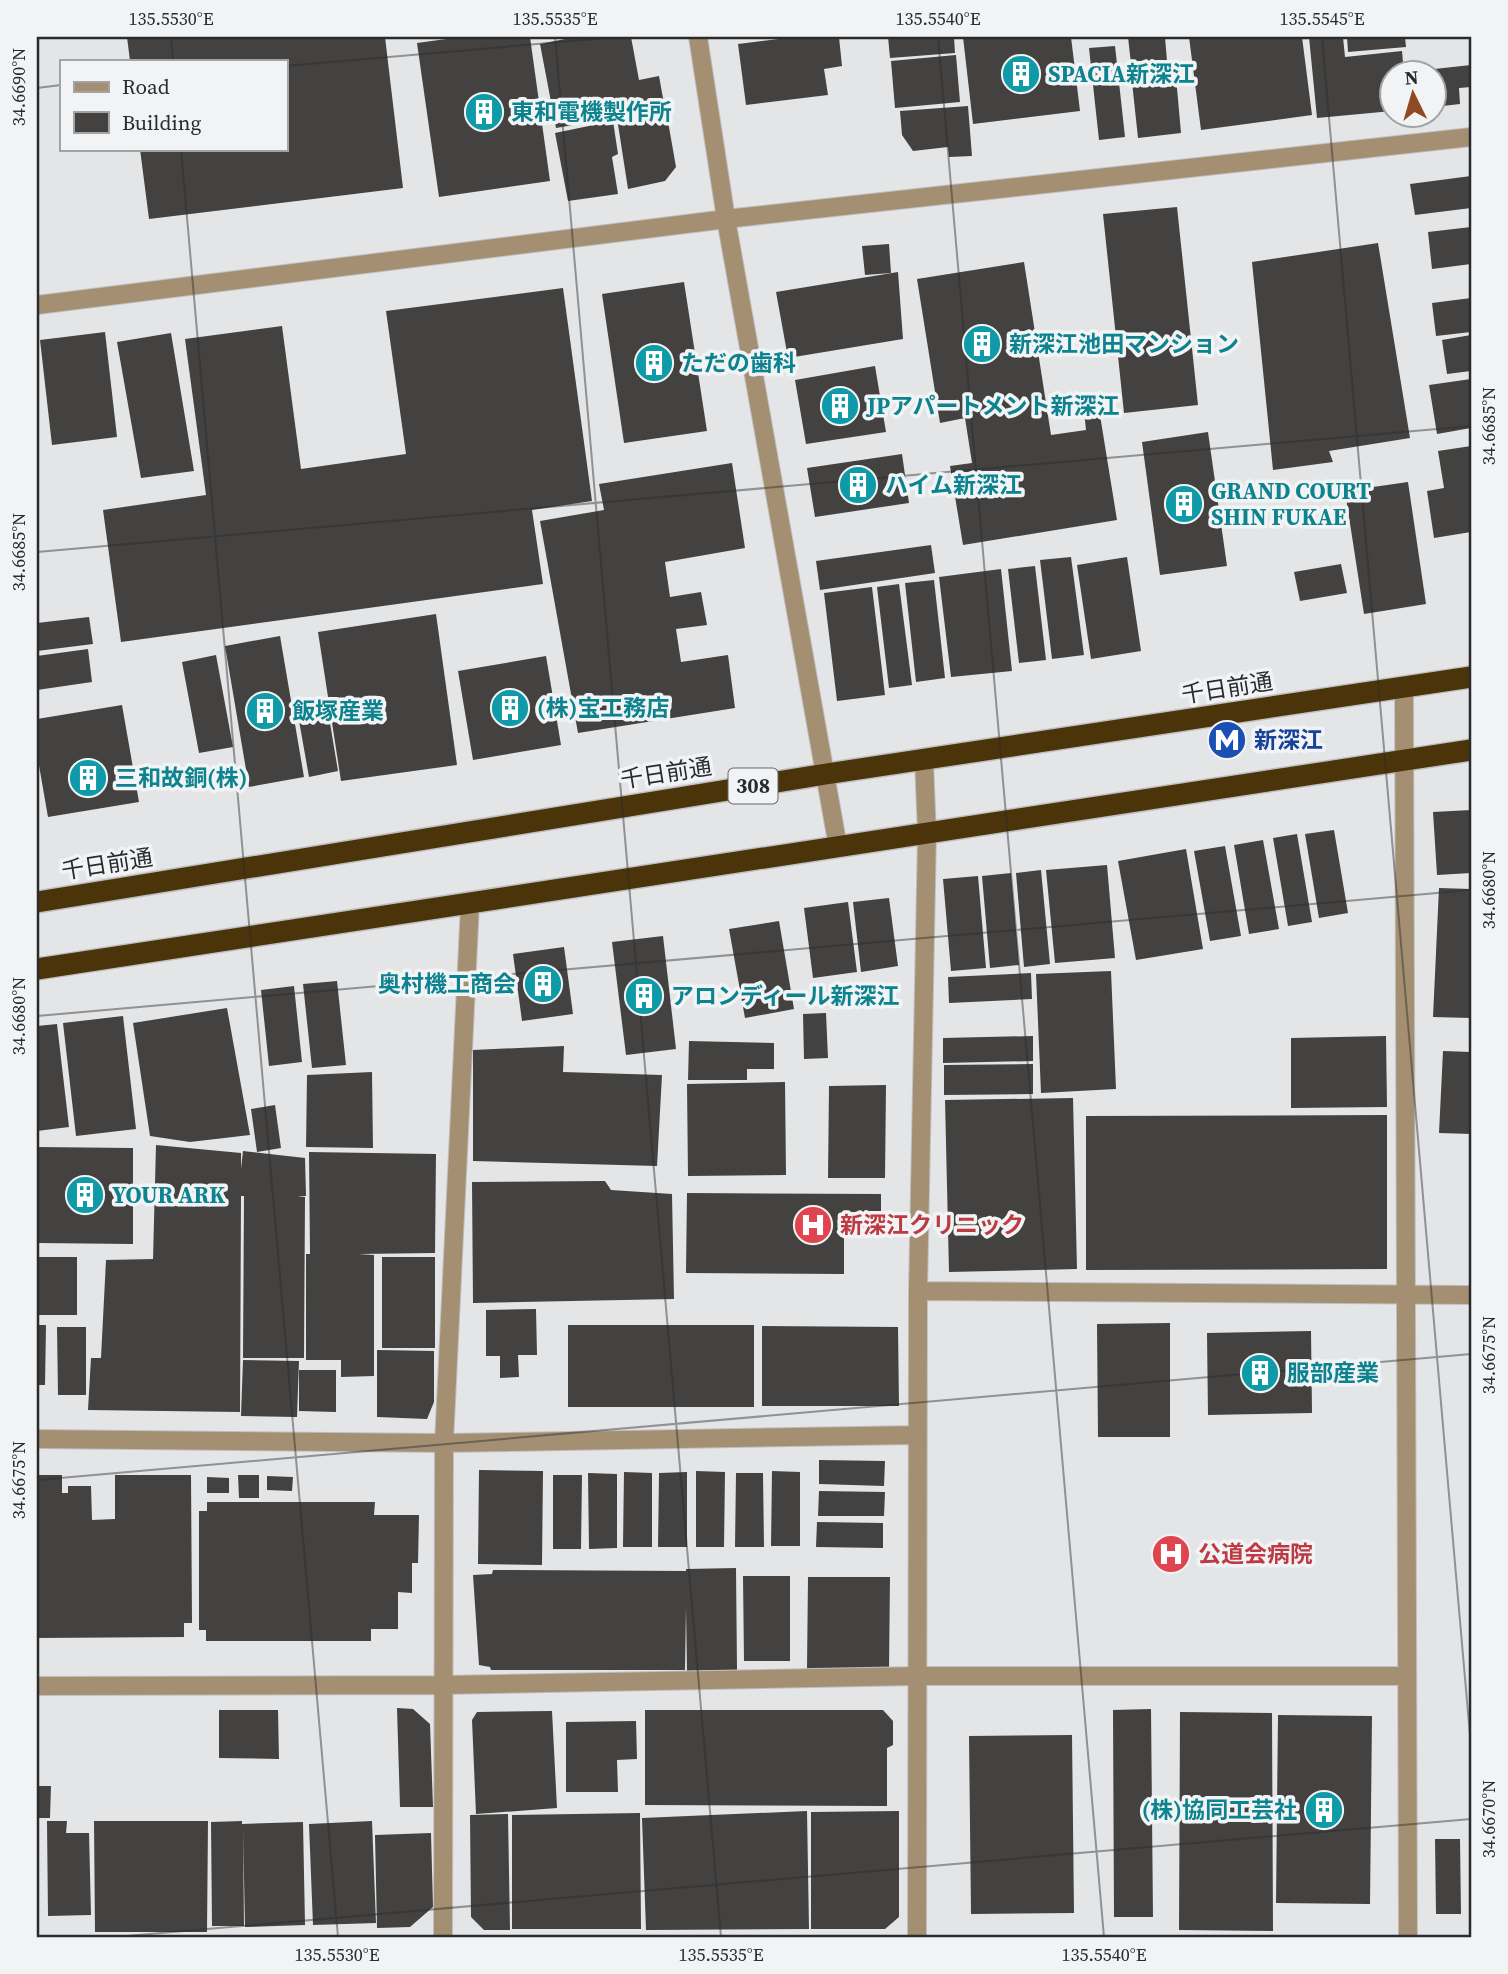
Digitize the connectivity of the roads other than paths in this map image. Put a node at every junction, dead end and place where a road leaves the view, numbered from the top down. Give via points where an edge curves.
1 (698, 37) edge
2 (1471, 137) edge
3 (726, 219) junction
4 (37, 305) edge
5 (1471, 677) edge
6 (1404, 688) junction
7 (1471, 750) edge
8 (924, 761) junction
9 (1404, 762) junction
10 (825, 774) junction
11 (927, 834) junction
12 (838, 847) junction
13 (37, 902) edge
14 (470, 904) junction
15 (37, 969) edge
16 (918, 1290) junction
17 (1406, 1294) junction
18 (1471, 1295) edge
19 (917, 1435) junction
20 (37, 1439) edge
21 (444, 1443) junction
22 (917, 1676) junction
23 (1407, 1676) junction
24 (443, 1685) junction
25 (37, 1686) edge
26 (443, 1937) edge
27 (917, 1937) edge
28 (1408, 1937) edge

1 - 3 street
2 - 3 street
3 - 4 street
3 - 10 street
5 - 6 highway, 千日前通 / 308
6 - 8 highway, 千日前通 / 308
6 - 9 street
7 - 9 highway
8 - 10 highway, 千日前通 / 308
8 - 11 street
9 - 11 highway
9 - 17 street
10 - 12 street
10 - 13 highway, 千日前通 / 308
11 - 12 highway
11 - 16 street
12 - 14 highway
14 - 15 highway
14 - 21 street
16 - 17 street
16 - 19 street
17 - 18 street
17 - 23 street
19 - 21 street
19 - 22 street
20 - 21 street
21 - 24 street
22 - 23 street
22 - 24 street
22 - 27 street
23 - 28 street
24 - 25 street
24 - 26 street

